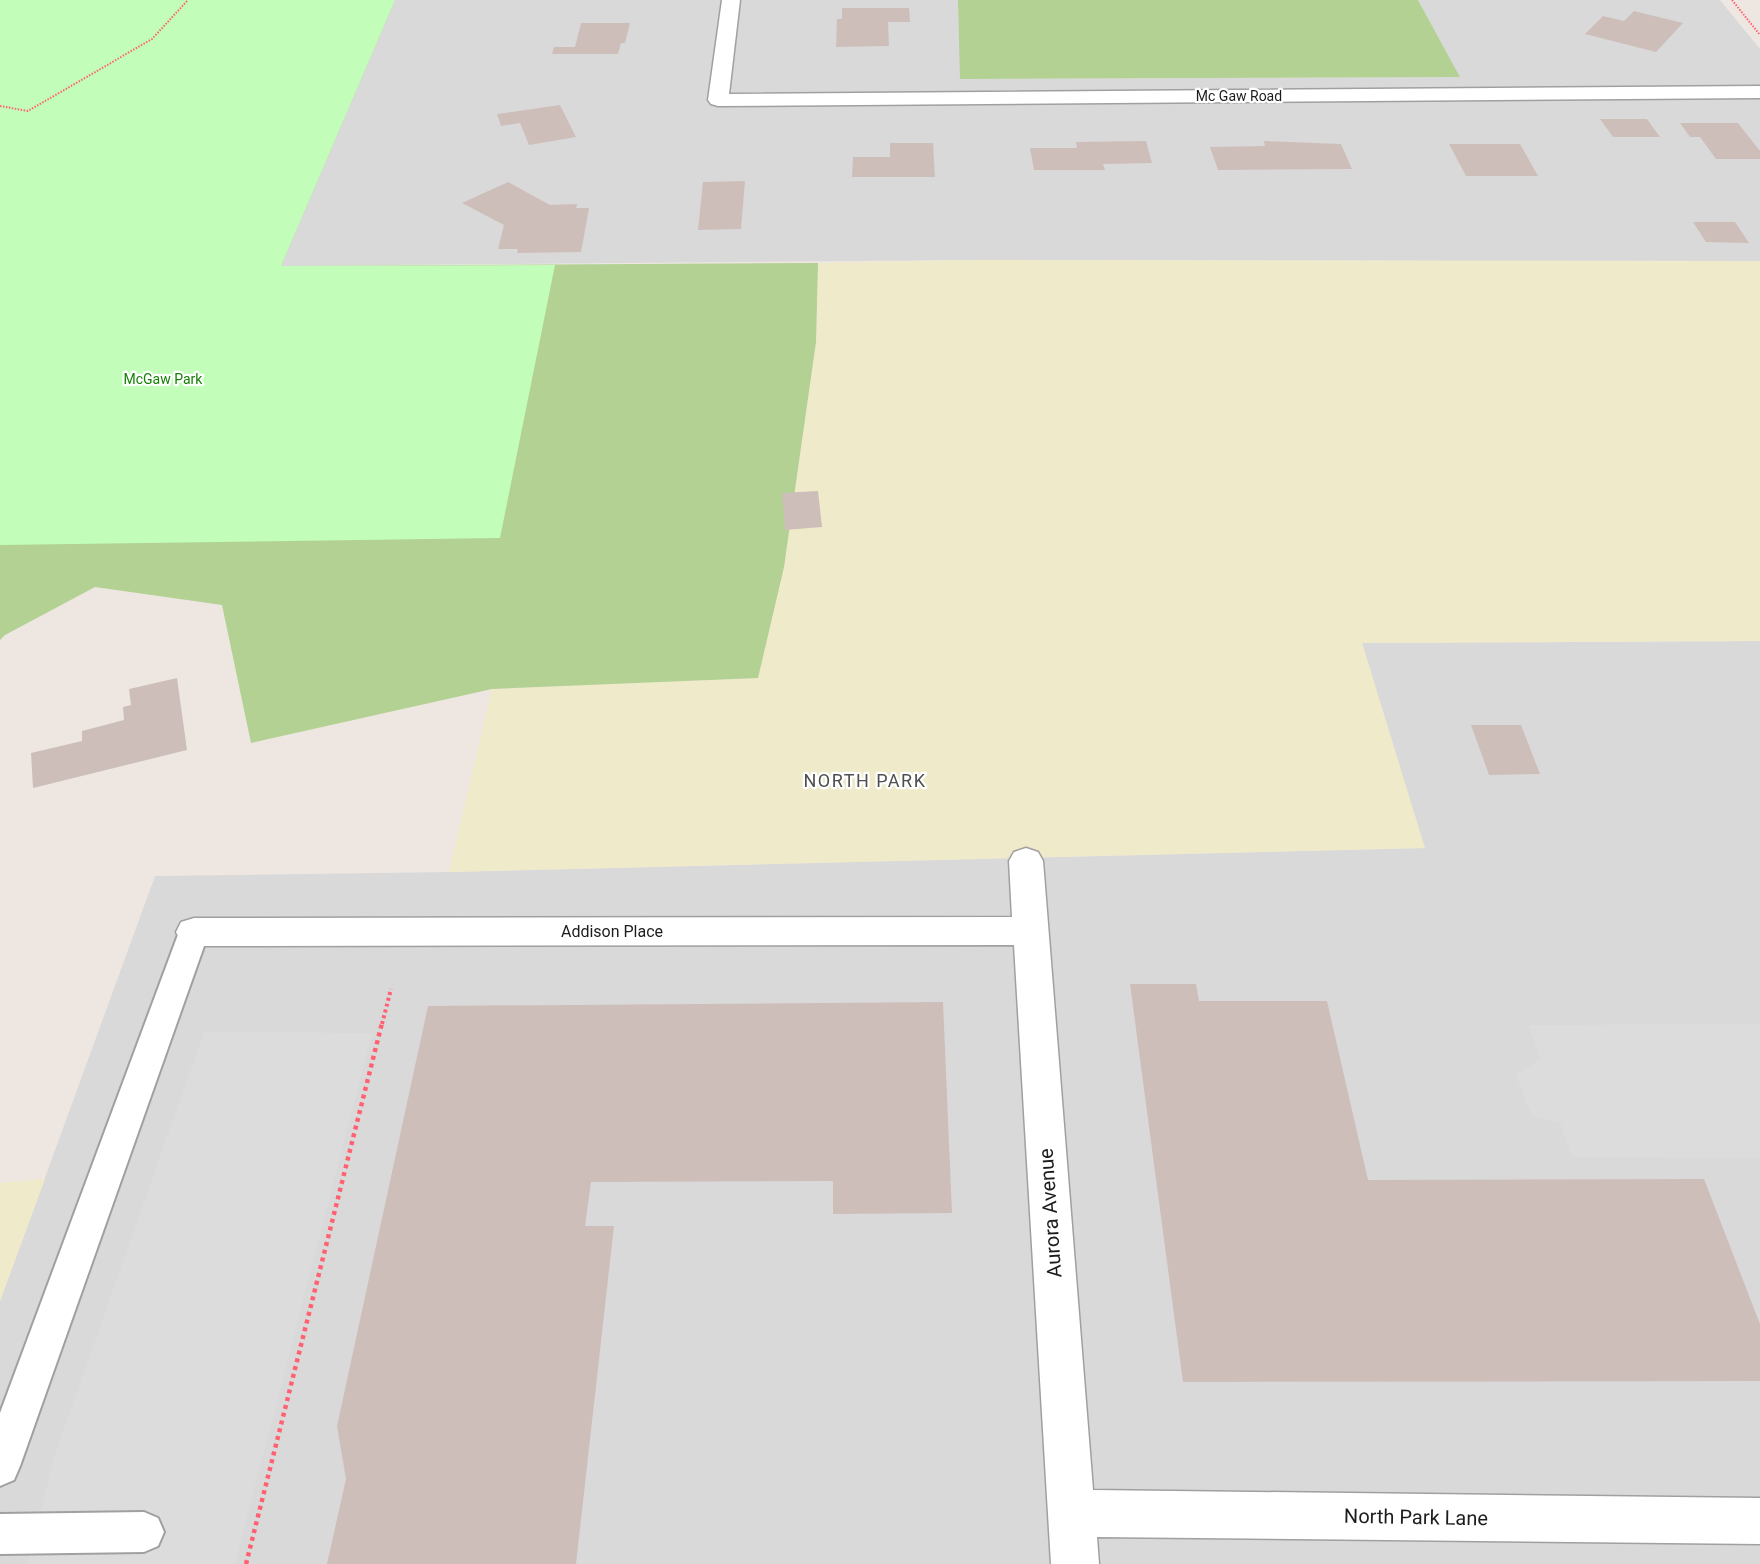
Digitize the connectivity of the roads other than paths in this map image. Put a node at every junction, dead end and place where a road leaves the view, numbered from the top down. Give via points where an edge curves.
1 (731, 0) edge
2 (1760, 92) edge
3 (1026, 861) dead end
4 (1030, 931) junction
5 (194, 932) joint
6 (0, 1466) edge
7 (1072, 1513) junction
8 (1760, 1521) edge
9 (144, 1532) dead end
10 (0, 1534) edge
11 (1076, 1564) edge

1 - 2 street, Mc Gaw Road via 718,100
3 - 4 street, Aurora Avenue
4 - 5 street, Addison Place
4 - 7 street, Aurora Avenue
5 - 6 lane
7 - 8 street, North Park Lane
7 - 11 street, Aurora Avenue
9 - 10 lane

